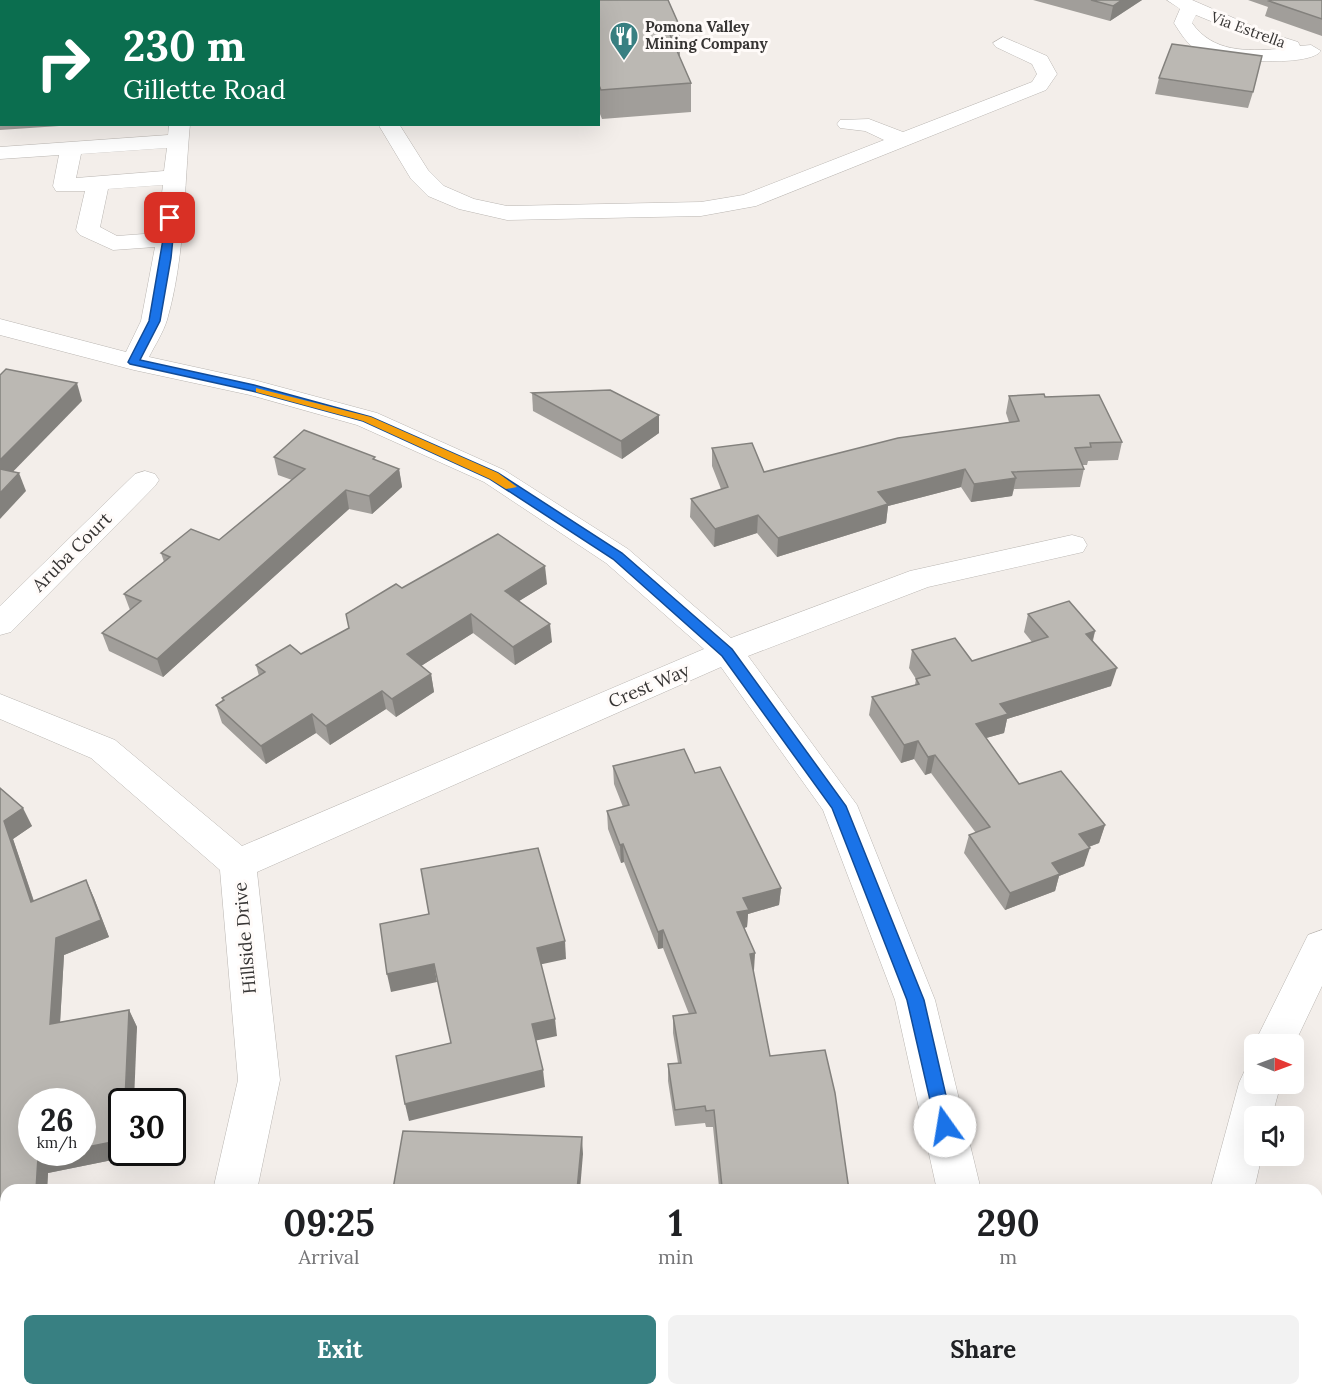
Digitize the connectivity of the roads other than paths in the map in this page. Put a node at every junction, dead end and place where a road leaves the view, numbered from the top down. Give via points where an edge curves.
1 (1183, 4) edge
2 (1002, 43) dead end
3 (1316, 53) edge
4 (847, 124) dead end
5 (96, 126) edge
6 (389, 126) edge
7 (179, 133) edge
8 (902, 140) junction
9 (94, 147) junction
10 (71, 148) junction
11 (0, 153) edge
12 (175, 177) junction
13 (98, 183) junction
14 (168, 238) junction
15 (0, 327) edge
16 (134, 362) junction
17 (145, 480) dead end
18 (1072, 545) dead end
19 (0, 624) edge
20 (727, 652) junction
21 (0, 706) edge
22 (238, 864) junction
23 (1322, 946) edge
24 (1279, 1034) edge
25 (1257, 1094) edge
26 (236, 1184) edge
27 (958, 1184) edge
28 (1234, 1184) edge

1 - 3 street, Via Estrella via 1259,36
1 - 3 street via 1183,24 1189,36 1208,48 1245,55
2 - 8 street via 1040,60 1047,74 1039,86
4 - 8 street via 869,125
5 - 9 street
6 - 8 street via 419,174 436,191 467,204 507,213 701,208 747,201
7 - 9 street
7 - 12 street
9 - 10 street
10 - 11 street
10 - 13 street via 64,186
12 - 13 street
12 - 14 street
13 - 14 street via 88,230 113,243
14 - 16 street via 154,321
15 - 16 street
16 - 20 street via 254,388 367,419 494,476 617,556
17 - 19 street, Aruba Court
18 - 20 street, Crest Way via 921,578
20 - 22 street, Crest Way
20 - 27 street via 839,806 915,1000
21 - 22 street, Hillside Drive via 103,748
22 - 26 street, Hillside Drive via 259,1080
23 - 24 street
25 - 28 street

